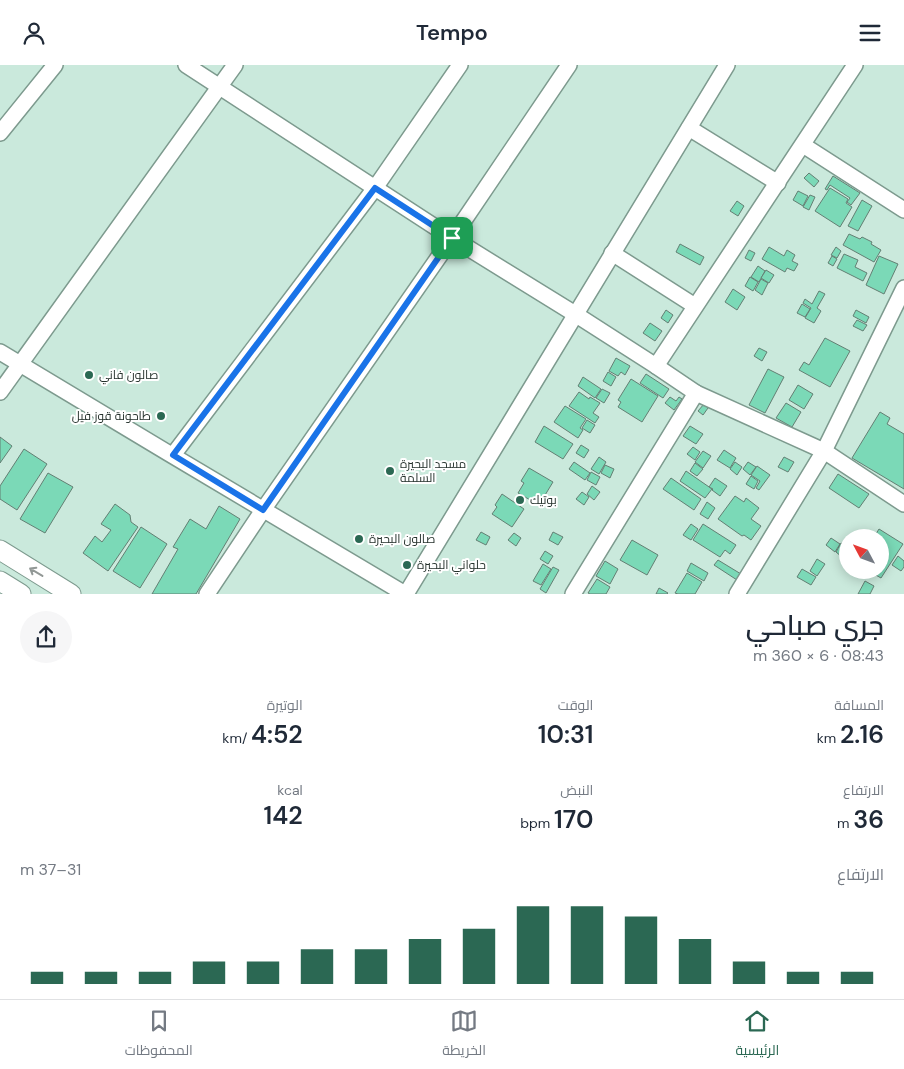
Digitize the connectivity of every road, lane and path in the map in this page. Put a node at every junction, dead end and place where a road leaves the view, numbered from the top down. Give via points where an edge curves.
1 (55, 65) edge
2 (186, 65) edge
3 (235, 65) edge
4 (460, 65) edge
5 (569, 65) edge
6 (727, 65) edge
7 (855, 65) edge
8 (219, 87) junction
9 (689, 128) junction
10 (0, 133) edge
11 (803, 145) junction
12 (778, 183) junction
13 (375, 188) junction
14 (904, 210) edge
15 (452, 238) junction
16 (612, 253) junction
17 (904, 288) edge
18 (695, 307) junction
19 (575, 314) junction
20 (0, 352) edge
21 (20, 364) junction
22 (656, 366) junction
23 (0, 391) edge
24 (696, 393) junction
25 (824, 451) junction
26 (173, 455) junction
27 (904, 504) edge
28 (263, 510) junction
29 (0, 550) edge
30 (0, 581) edge
31 (21, 594) edge
32 (72, 594) edge
33 (207, 594) edge
34 (406, 594) edge
35 (573, 594) edge
36 (736, 594) edge

1 - 10 street
2 - 8 street
3 - 8 street
4 - 13 street
5 - 15 street
6 - 9 street
7 - 11 street
8 - 13 street
8 - 21 street
9 - 12 street
9 - 16 street
11 - 12 street
11 - 14 street
12 - 18 street
13 - 15 street
13 - 26 street
15 - 19 street
15 - 28 street
16 - 18 street
16 - 19 street
17 - 25 street
18 - 22 street
19 - 22 street
19 - 34 street
20 - 21 street
21 - 23 street
21 - 26 street
22 - 24 street
24 - 25 street
24 - 35 street
25 - 27 street
25 - 36 street
26 - 28 street
28 - 33 street
28 - 34 street
32 -> 29 street
30 - 31 street

